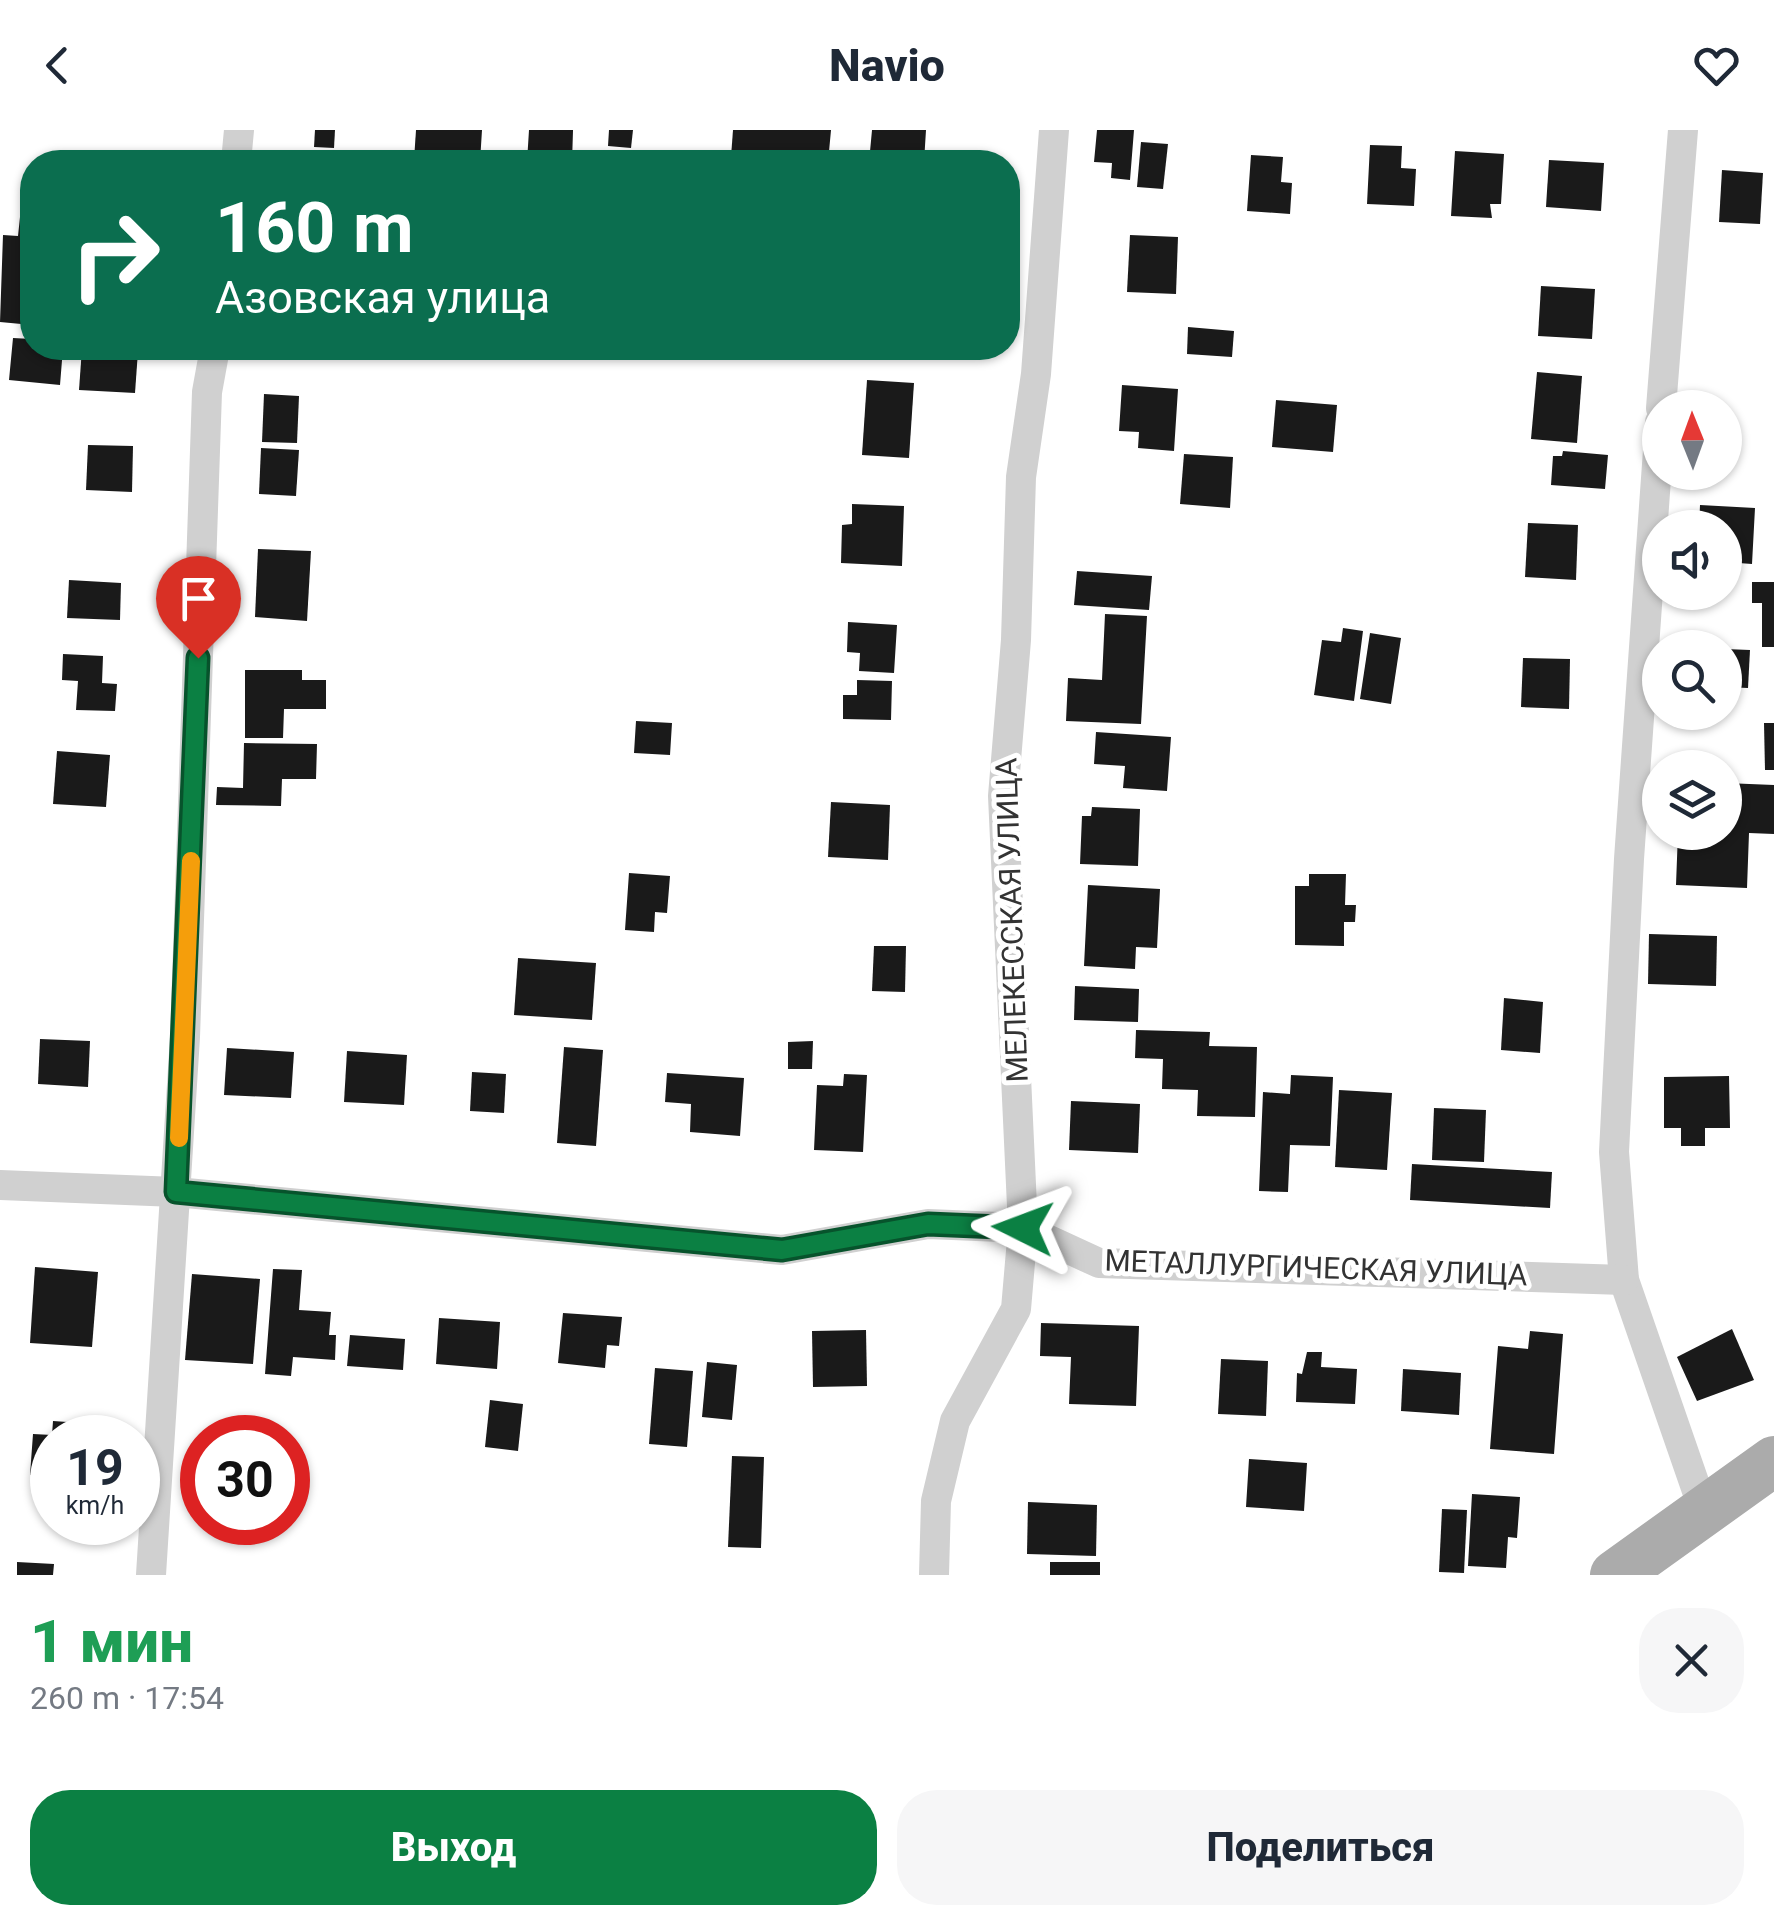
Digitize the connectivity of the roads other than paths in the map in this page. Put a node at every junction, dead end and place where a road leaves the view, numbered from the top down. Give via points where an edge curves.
1 (1054, 130) edge
2 (1683, 130) edge
3 (214, 360) edge
4 (1662, 390) edge
5 (1655, 490) edge
6 (0, 1185) edge
7 (176, 1192) junction
8 (1023, 1228) junction
9 (1624, 1280) junction
10 (1774, 1461) edge
11 (1704, 1511) junction
12 (150, 1575) edge
13 (934, 1575) edge
14 (1615, 1575) edge

1 - 8 street, МЕЛЕКЕССКАЯ УЛИЦА via 1036,374 1020,476 1003,796
2 - 4 street
3 - 7 street
5 - 9 street via 1614,1152
6 - 7 street, МЕТАЛЛУРГИЧЕСКАЯ УЛИЦА
7 - 8 street, МЕТАЛЛУРГИЧЕСКАЯ УЛИЦА via 782,1250 928,1224
7 - 12 street
8 - 9 street, МЕТАЛЛУРГИЧЕСКАЯ УЛИЦА via 1100,1263
8 - 13 street, МЕЛЕКЕССКАЯ УЛИЦА via 1016,1309 955,1421 936,1501
9 - 11 street
10 - 11 main road
11 - 14 main road

